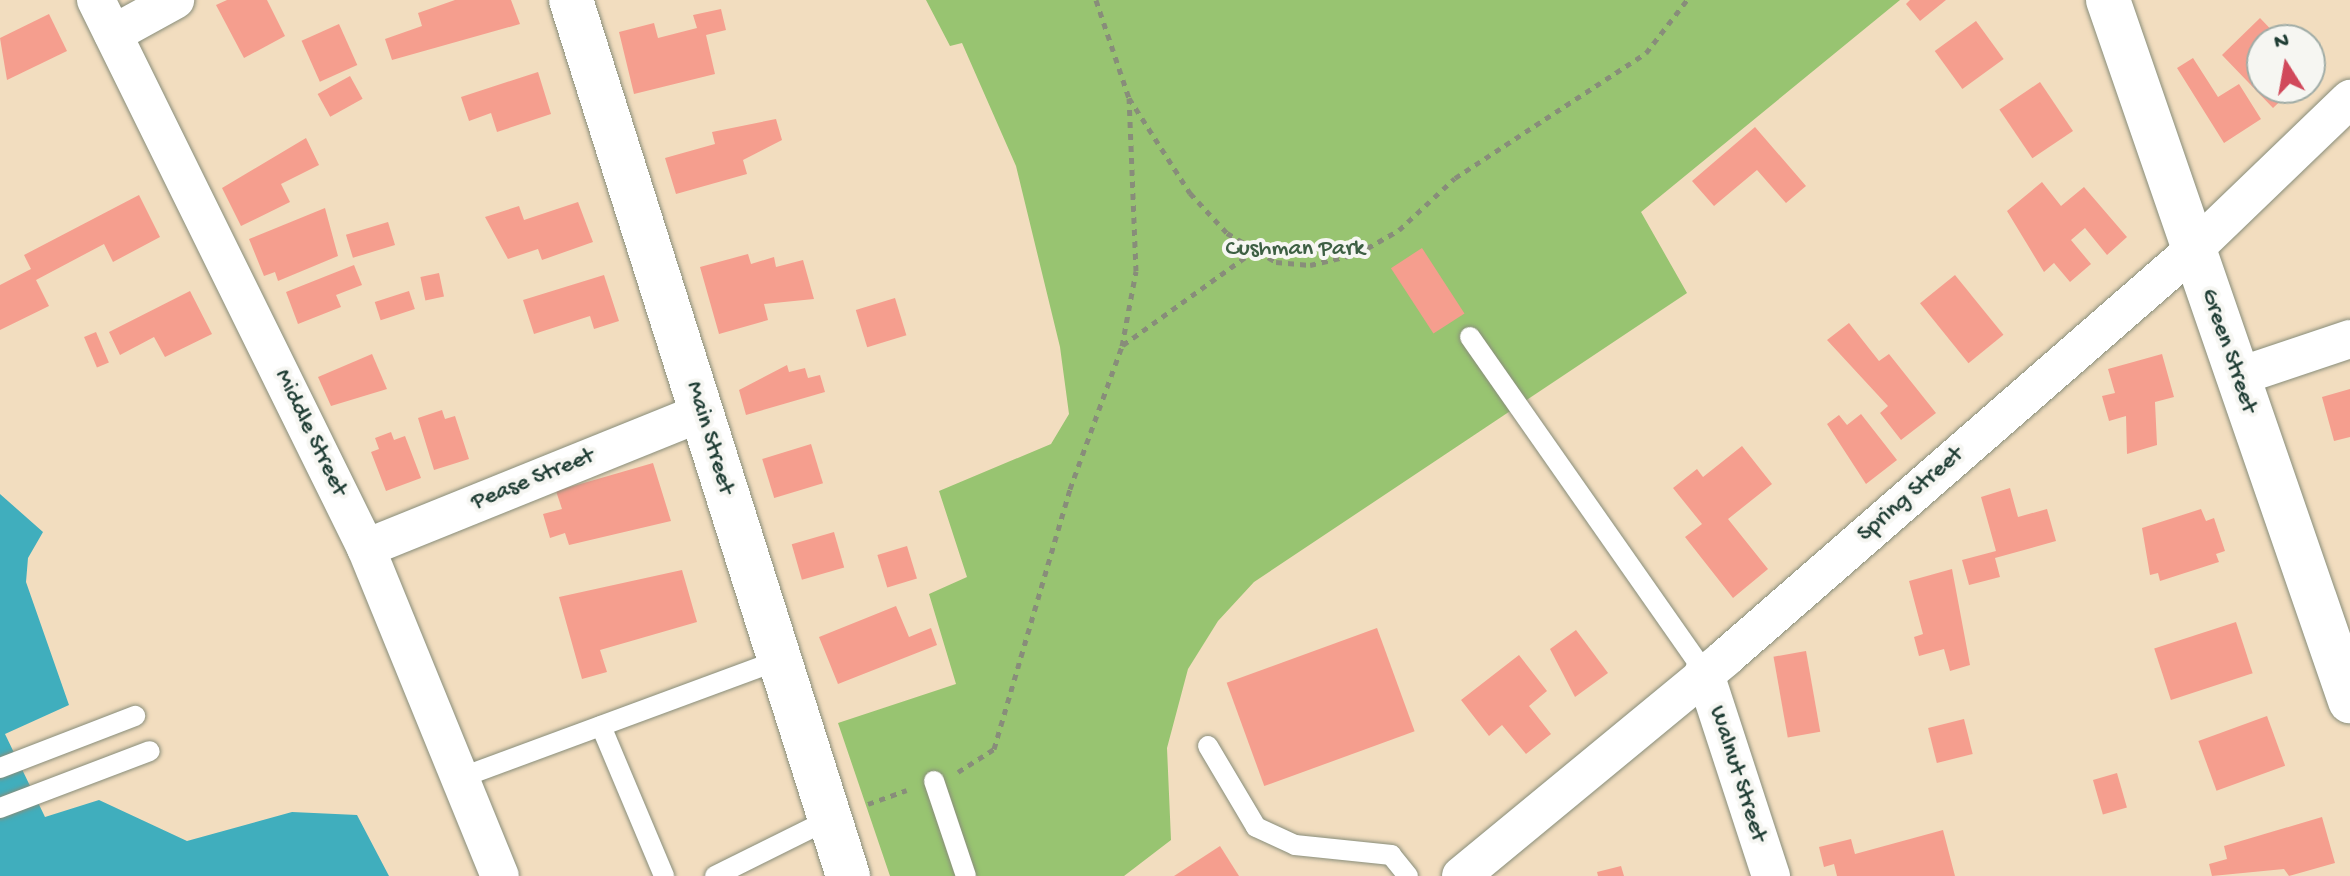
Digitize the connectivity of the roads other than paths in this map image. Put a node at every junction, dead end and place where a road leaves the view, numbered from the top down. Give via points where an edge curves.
1 (96, 0) edge
2 (175, 0) edge
3 (571, 0) edge
4 (2108, 0) edge
5 (113, 34) junction
6 (2350, 99) edge
7 (2193, 250) junction
8 (1470, 337) dead end
9 (2350, 339) edge
10 (2237, 377) junction
11 (700, 413) junction
12 (366, 548) junction
13 (779, 660) junction
14 (1704, 671) junction
15 (2350, 701) edge
16 (135, 716) dead end
17 (601, 726) junction
18 (1208, 746) dead end
19 (150, 751) dead end
20 (0, 768) edge
21 (460, 778) junction
22 (934, 781) road end
23 (0, 808) edge
24 (830, 819) junction
25 (500, 876) edge
26 (664, 876) edge
27 (715, 876) edge
28 (848, 876) edge
29 (966, 876) edge
30 (1408, 876) edge
31 (1461, 876) edge
32 (1771, 876) edge

1 - 5 street, Middle Street
2 - 5 street
3 - 11 main road, Main Street
4 - 7 main road, Green Street
5 - 12 street, Middle Street
6 - 7 street, Spring Street
7 - 10 main road, Green Street
7 - 14 street, Spring Street
8 - 14 lane
9 - 10 street
10 - 15 main road, Green Street
11 - 12 street, Pease Street
11 - 13 main road, Main Street
12 - 21 street, Middle Street
13 - 17 lane
13 - 24 main road, Main Street
14 - 31 street, Spring Street
14 - 32 street, Walnut Street
16 - 20 lane
17 - 21 lane
17 - 26 lane
18 - 30 lane via 1256,827 1295,845 1391,855
19 - 23 lane
21 - 25 street, Middle Street
22 - 29 lane
24 - 27 lane
24 - 28 main road, Main Street

